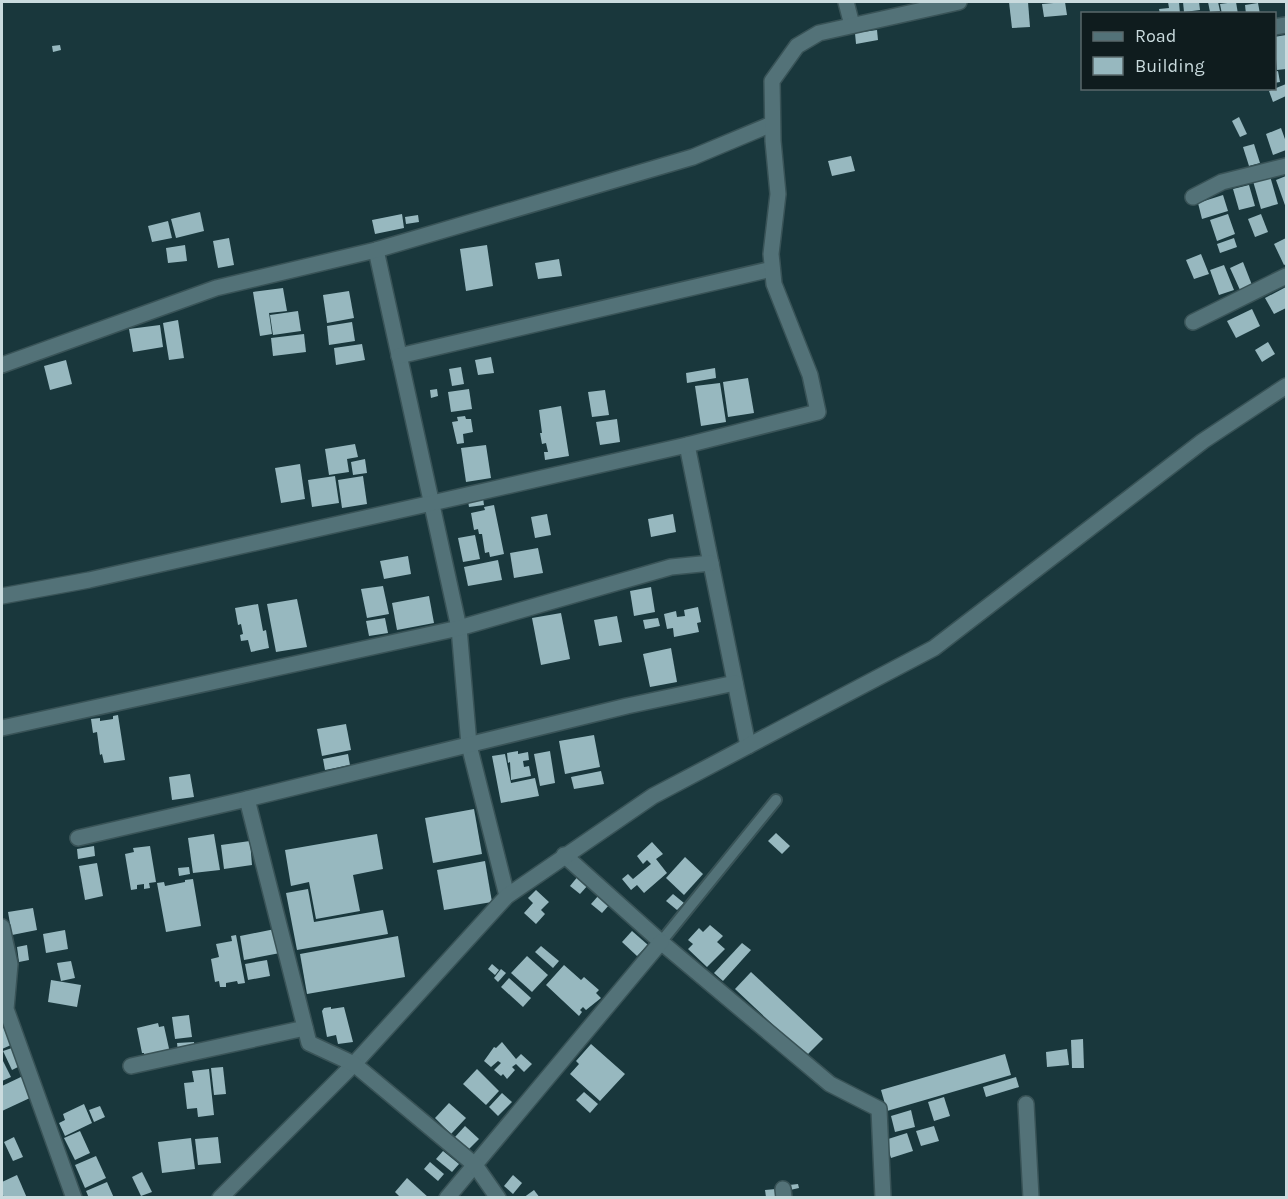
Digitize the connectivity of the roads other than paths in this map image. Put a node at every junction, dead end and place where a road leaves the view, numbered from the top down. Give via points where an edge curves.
1 (846, 2) edge
2 (959, 2) edge
3 (852, 25) junction
4 (772, 124) junction
5 (1287, 166) edge
6 (1193, 197) dead end
7 (376, 250) junction
8 (772, 269) junction
9 (1287, 276) edge
10 (1193, 322) dead end
11 (399, 356) junction
12 (2, 365) edge
13 (1287, 386) edge
14 (687, 445) junction
15 (432, 503) junction
16 (711, 563) junction
17 (2, 596) edge
18 (459, 628) junction
19 (735, 683) junction
20 (2, 728) edge
21 (469, 745) junction
22 (748, 746) junction
23 (247, 799) junction
24 (776, 800) dead end
25 (78, 838) dead end
26 (564, 855) junction
27 (507, 896) junction
28 (2, 927) edge
29 (661, 942) junction
30 (305, 1028) junction
31 (354, 1064) junction
32 (131, 1066) dead end
33 (1026, 1104) dead end
34 (475, 1165) junction
35 (74, 1197) edge
36 (220, 1197) edge
37 (447, 1197) edge
38 (498, 1197) edge
39 (883, 1197) edge
40 (1031, 1197) edge

1 - 3 street
2 - 3 street
3 - 4 street via 819,33 797,46 772,81
4 - 7 street via 693,157
4 - 8 street via 778,194
5 - 6 street via 1222,182
7 - 11 street
7 - 12 street via 216,288
8 - 11 street
8 - 14 street via 774,284 810,375 818,412
9 - 10 street
11 - 15 street
13 - 22 street via 1203,441 934,648
14 - 15 street
14 - 16 street
15 - 17 street
15 - 18 street
16 - 18 street via 671,567
16 - 19 street
18 - 20 street
18 - 21 street
19 - 21 street
19 - 22 street
21 - 23 street
21 - 27 street
22 - 26 street via 653,796
23 - 25 street
23 - 30 street
24 - 29 lane
26 - 27 street
26 - 29 street
27 - 31 street
28 - 35 street via 10,964 6,1009
29 - 34 street
29 - 39 street via 830,1084 879,1109
30 - 31 street via 309,1043
30 - 32 street
31 - 34 street
31 - 36 street
33 - 40 street
34 - 37 street
34 - 38 street

